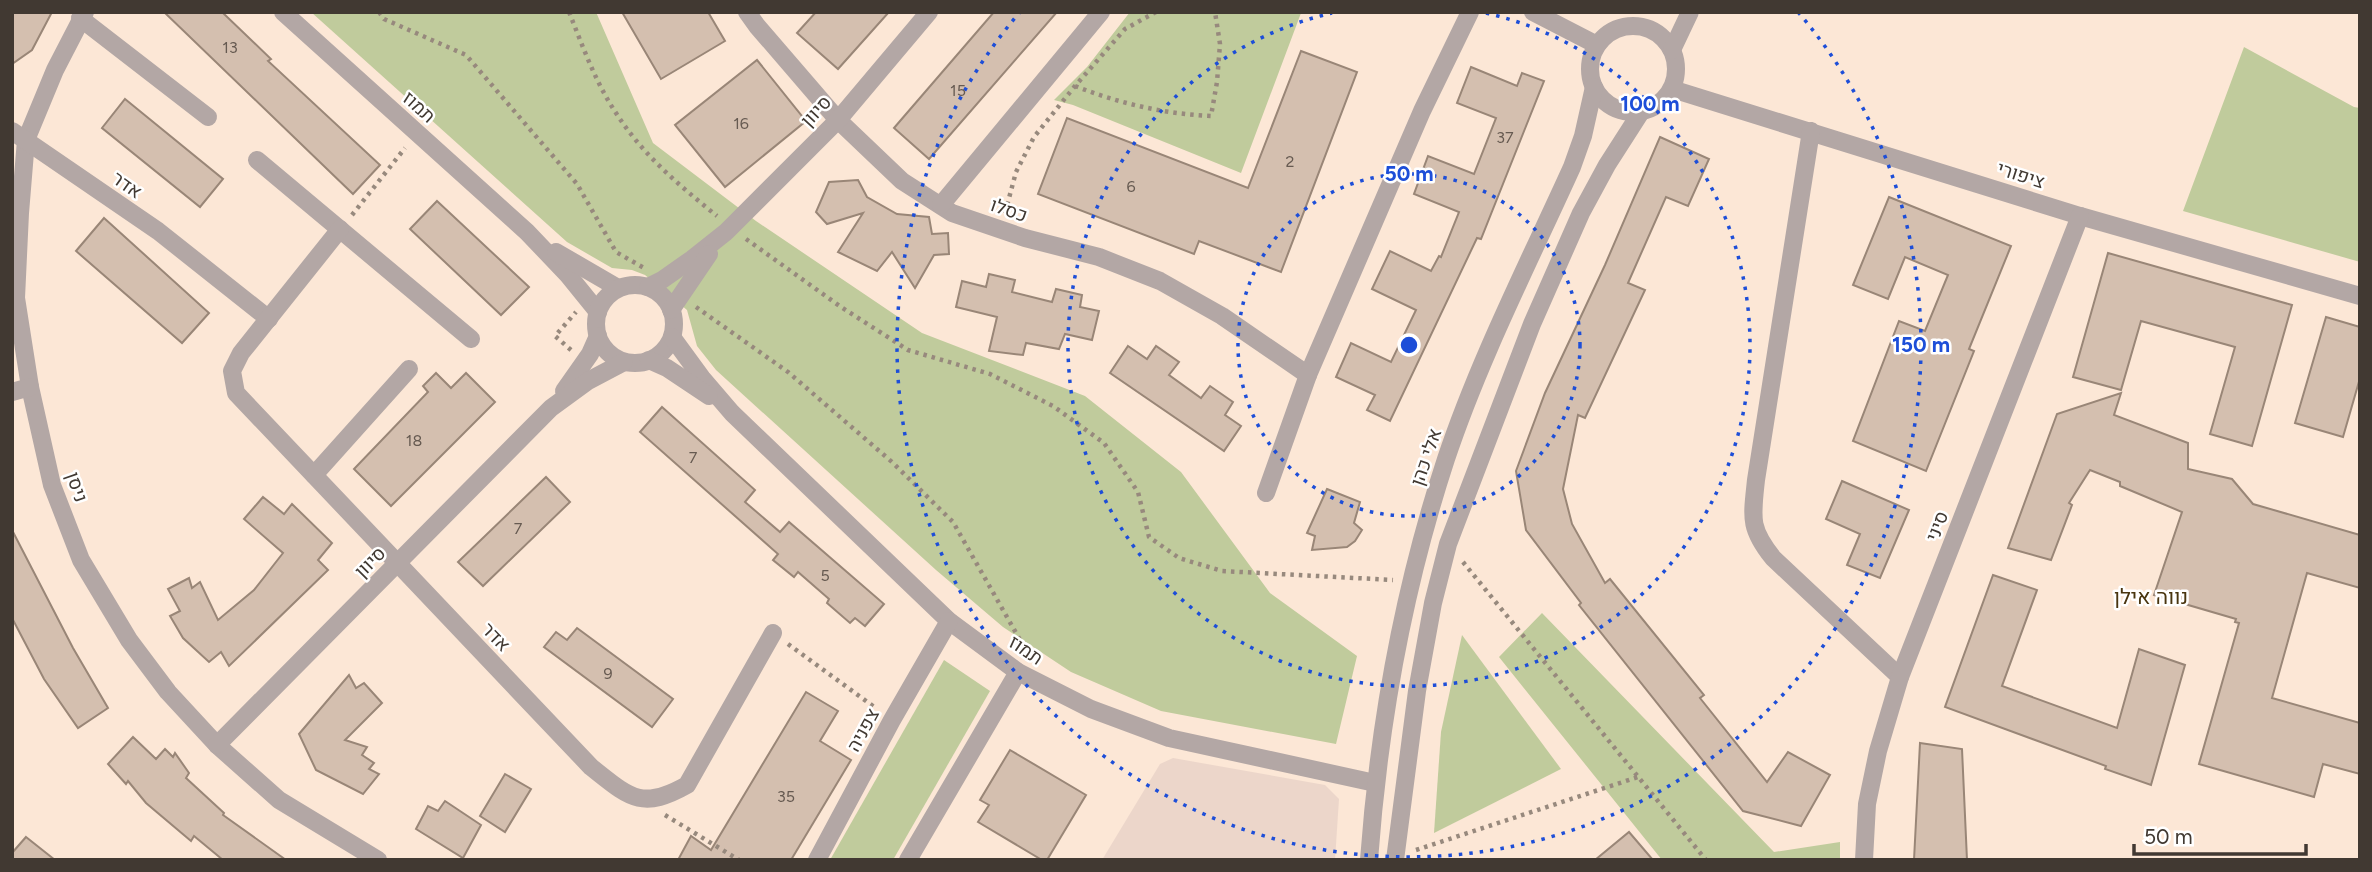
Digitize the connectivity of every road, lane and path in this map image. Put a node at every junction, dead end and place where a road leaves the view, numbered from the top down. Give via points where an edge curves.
1 (283, 12) edge
2 (379, 12) edge
3 (569, 12) edge
4 (747, 12) edge
5 (929, 12) edge
6 (1101, 12) edge
7 (1156, 12) edge
8 (1215, 12) edge
9 (1470, 12) edge
10 (1533, 12) edge
11 (1690, 12) edge
12 (83, 15) edge
13 (1642, 19) edge
14 (1597, 45) junction
15 (1672, 50) junction
16 (1075, 86) junction
17 (1594, 87) junction
18 (1672, 89) junction
19 (1642, 112) junction
20 (208, 117) dead end
21 (838, 120) junction
22 (1811, 131) junction
23 (417, 134) junction
24 (19, 136) edge
25 (257, 160) dead end
26 (941, 205) junction
27 (2080, 216) junction
28 (340, 229) junction
29 (728, 229) junction
30 (1001, 229) junction
31 (527, 232) junction
32 (651, 281) junction
33 (618, 288) junction
34 (2360, 296) edge
35 (689, 302) dead end
36 (671, 310) junction
37 (577, 311) dead end
38 (598, 312) junction
39 (269, 319) junction
40 (598, 336) junction
41 (672, 337) junction
42 (471, 339) dead end
43 (577, 355) dead end
44 (649, 360) junction
45 (624, 362) junction
46 (409, 369) dead end
47 (1308, 374) junction
48 (30, 387) junction
49 (12, 392) edge
50 (551, 408) junction
51 (732, 413) junction
52 (314, 475) junction
53 (1266, 493) dead end
54 (1448, 544) junction
55 (398, 564) junction
56 (1411, 580) junction
57 (949, 621) junction
58 (773, 633) joint
59 (1018, 673) junction
60 (1900, 677) junction
61 (1047, 689) junction
62 (892, 720) junction
63 (217, 745) junction
64 (1638, 777) junction
65 (1375, 783) junction
66 (639, 799) junction
67 (1395, 858) edge
68 (378, 860) edge
69 (739, 860) edge
70 (817, 860) edge
71 (908, 860) edge
72 (1369, 860) edge
73 (1706, 860) edge
74 (1864, 860) edge

1 - 23 street, תמוז
2 - 32 path via 384,19 466,55 577,184 616,251
3 - 29 path via 605,94 629,132
4 - 21 street, כסלו
5 - 21 street, סיוון
6 - 26 street
7 - 16 path via 1125,29
8 - 16 path via 1220,44 1211,116 1154,109
9 - 47 street
10 - 14 street
11 - 15 street
12 - 20 street
12 - 24 street, ניסן
13 - 14 street via 1615,29
13 - 15 street
14 - 17 street via 1591,58
15 - 18 street via 1676,76
16 - 30 path via 1034,137 1016,172
17 - 19 street via 1614,107
17 - 56 street, אלי כהן via 1572,167 1447,457
18 - 19 street
18 - 22 street, ציפורי
19 - 54 street via 1581,214 1482,450
21 - 26 street, כסלו via 902,181
21 - 29 street, סיוון
22 - 27 street, ציפורי
22 - 60 street via 1753,511 1757,538
23 - 28 path
23 - 31 street, תמוז
24 - 39 street, אדר via 158,231
24 - 48 street, ניסן via 16,298
25 - 28 street
26 - 30 street, כסלו
27 - 34 street, ציפורי
27 - 60 street, סיני
28 - 39 street, אדר
28 - 42 street
29 - 32 street, סיוון via 675,271
29 - 36 street, סיוון
29 - 56 path via 908,351 990,374 1053,406 1094,435 1138,492 1149,537 1180,558 1222,571
30 - 47 street, כסלו via 1100,257 1160,281
31 - 33 street, תמוז
31 - 38 street, תמוז
32 - 33 street
32 - 36 street
33 - 38 street
35 - 61 path via 788,372 953,522
36 - 41 street
37 - 43 path via 555,336
38 - 40 street
39 - 52 street, אדר via 240,353 232,371 236,393
40 - 45 street via 608,352
40 - 50 street, סיוון via 581,369
41 - 44 street
41 - 51 street, תמוז
44 - 45 street
44 - 51 street, תמוז
45 - 50 street, סיוון via 588,380
46 - 52 street
47 - 53 street
48 - 49 street
48 - 63 street, ניסן via 52,485 81,560 129,640 168,692
50 - 55 street, סיוון
51 - 57 street, תמוז
52 - 55 street, אדר
54 - 64 path
54 - 67 street via 1417,691
55 - 63 street, סיוון
55 - 66 street, אדר via 591,767
56 - 65 street, אלי כהן via 1395,648
57 - 59 street, תמוז
57 - 62 street, צפניה
58 - 62 path
58 - 66 street via 687,785 666,797
59 - 61 street, תמוז
59 - 71 street
60 - 74 street, סיני via 1867,804
61 - 65 street, תמוז via 1169,738
62 - 70 street, צפניה
63 - 68 street, ניסן via 279,800
64 - 67 path
64 - 73 path
65 - 72 street, אלי כהן
66 - 69 path

